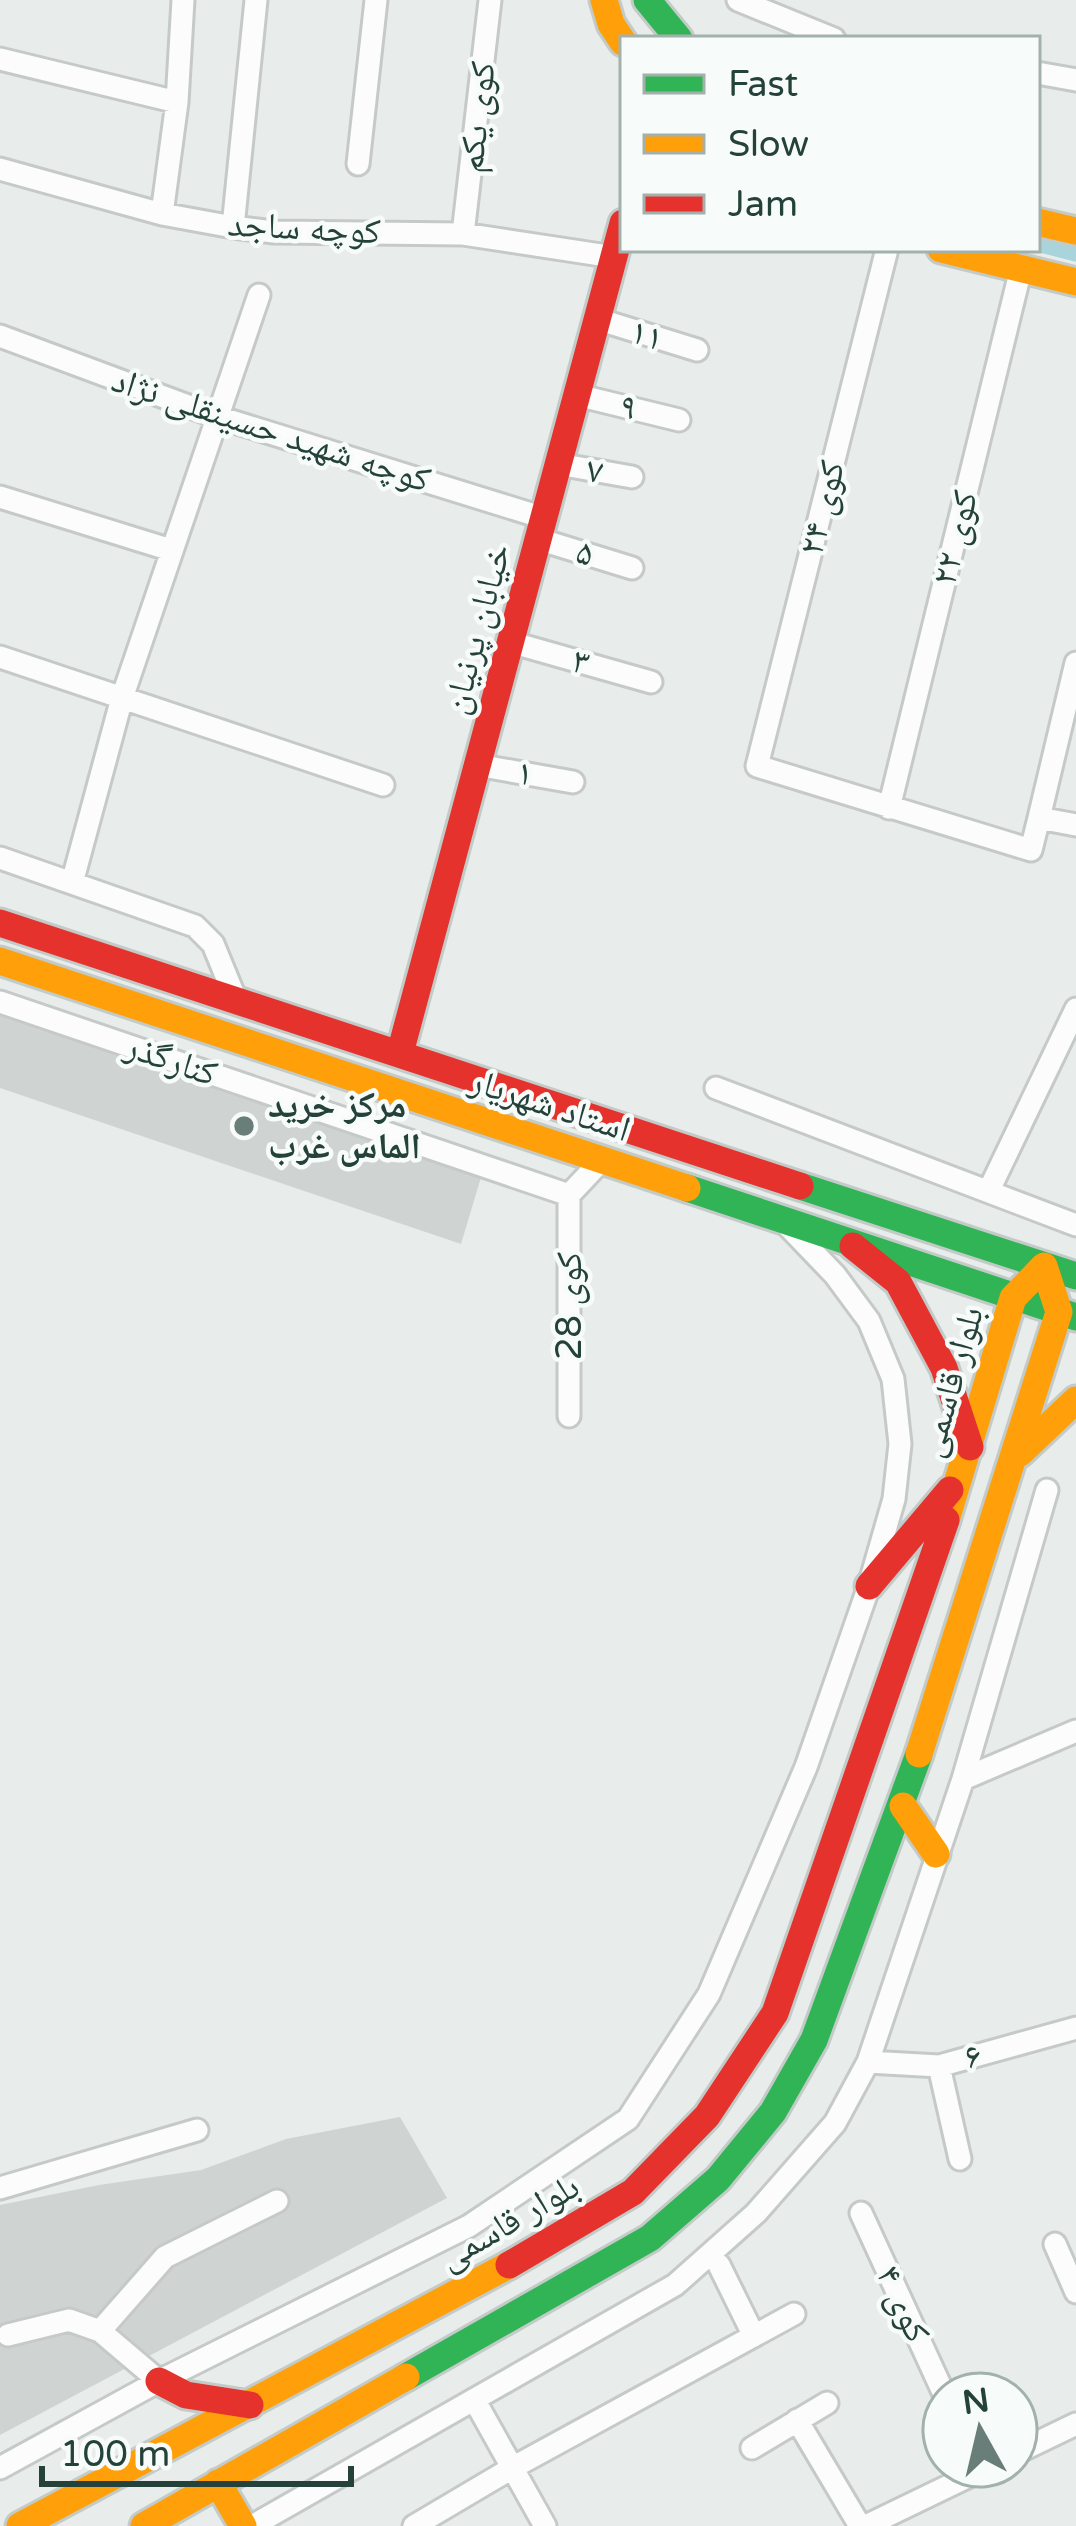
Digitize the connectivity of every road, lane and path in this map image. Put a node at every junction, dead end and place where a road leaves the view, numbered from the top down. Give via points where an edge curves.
1 (183, 0) edge
2 (256, 0) edge
3 (376, 0) edge
4 (490, 0) edge
5 (604, 0) edge
6 (647, 0) edge
7 (680, 0) edge
8 (739, 0) edge
9 (674, 36) edge
10 (675, 36) edge
11 (828, 36) edge
12 (620, 38) edge
13 (0, 59) edge
14 (1040, 74) edge
15 (1076, 80) edge
16 (177, 102) junction
17 (358, 164) dead end
18 (0, 169) edge
19 (162, 214) junction
20 (1040, 223) edge
21 (233, 227) junction
22 (1076, 231) edge
23 (620, 234) edge
24 (464, 235) junction
25 (886, 252) edge
26 (956, 252) edge
27 (614, 257) junction
28 (1025, 268) junction
29 (1076, 282) edge
30 (259, 295) dead end
31 (597, 319) junction
32 (0, 336) edge
33 (697, 350) dead end
34 (577, 395) junction
35 (215, 416) junction
36 (679, 420) dead end
37 (558, 464) junction
38 (632, 477) dead end
39 (0, 497) edge
40 (541, 529) junction
41 (171, 550) junction
42 (632, 568) dead end
43 (510, 642) junction
44 (0, 657) edge
45 (1076, 663) edge
46 (651, 682) dead end
47 (122, 698) junction
48 (477, 765) junction
49 (573, 782) dead end
50 (382, 784) dead end
51 (889, 808) junction
52 (1040, 818) junction
53 (1076, 825) edge
54 (0, 858) edge
55 (72, 883) junction
56 (0, 923) edge
57 (0, 961) edge
58 (236, 1000) junction
59 (0, 1002) edge
60 (1076, 1009) edge
61 (400, 1053) junction
62 (716, 1088) dead end
63 (602, 1160) junction
64 (989, 1190) junction
65 (569, 1195) junction
66 (782, 1220) junction
67 (1076, 1225) edge
68 (848, 1242) junction
69 (1044, 1266) junction
70 (1076, 1276) edge
71 (1013, 1298) junction
72 (1067, 1315) edge
73 (1076, 1400) edge
74 (569, 1416) dead end
75 (970, 1447) junction
76 (1012, 1462) junction
77 (961, 1477) junction
78 (1047, 1490) dead end
79 (869, 1586) junction
80 (1076, 1731) edge
81 (964, 1779) junction
82 (903, 1806) junction
83 (936, 1854) junction
84 (1075, 2031) edge
85 (868, 2062) junction
86 (939, 2066) junction
87 (197, 2130) dead end
88 (960, 2159) dead end
89 (0, 2188) edge
90 (277, 2201) dead end
91 (861, 2213) dead end
92 (1054, 2244) dead end
93 (719, 2266) dead end
94 (1076, 2292) edge
95 (794, 2314) dead end
96 (100, 2331) junction
97 (8, 2335) dead end
98 (754, 2336) junction
99 (933, 2370) edge
100 (159, 2381) junction
101 (475, 2401) junction
102 (827, 2403) dead end
103 (250, 2405) junction
104 (796, 2420) junction
105 (1076, 2424) edge
106 (1040, 2441) edge
107 (752, 2447) dead end
108 (0, 2468) edge
109 (512, 2468) junction
110 (218, 2483) junction
111 (938, 2490) edge
112 (912, 2503) junction
113 (20, 2526) edge
114 (144, 2526) edge
115 (248, 2526) edge
116 (414, 2526) edge
117 (545, 2526) edge
118 (863, 2526) edge
119 (926, 2526) edge

1 - 16 street
2 - 21 street
3 - 17 street
4 - 24 street, کوی یکم
5 - 12 main road
6 - 9 main road
7 - 10 main road
8 - 11 street
13 - 16 street
14 - 15 street
16 - 19 street
18 - 19 street, کوچه ساجد
19 - 21 street, کوچه ساجد
20 - 22 main road
21 - 24 street, کوچه ساجد
23 - 27 main road, خیابان پرنیان
24 - 27 street, کوچه ساجد
25 - 51 street, کوی ۲۴ via 757,766
26 - 28 main road
27 - 31 main road, خیابان پرنیان
28 - 29 main road
28 - 51 street, کوی ۲۲
30 - 35 street
31 - 33 street, ۱۱
31 - 34 main road, خیابان پرنیان
32 - 35 street, کوچه شهید حسینقلی نژاد
34 - 36 street, ۹
34 - 37 main road, خیابان پرنیان
35 - 40 street, کوچه شهید حسینقلی نژاد
35 - 41 street
37 - 38 street, ۷
37 - 40 main road, خیابان پرنیان
39 - 41 street
40 - 42 street, ۵
40 - 43 main road, خیابان پرنیان
41 - 47 street
43 - 46 street, ۳
43 - 48 main road, خیابان پرنیان
44 - 47 street
45 - 52 street
47 - 50 street
47 - 55 street
48 - 49 street, ۱
48 - 61 main road, خیابان پرنیان
51 - 52 street via 1031,850
52 - 53 street
54 - 55 street
55 - 58 street via 195,926 213,944
56 - 58 main road, استاد شهریار
57 - 63 main road, استاد شهریار
58 - 61 main road, استاد شهریار
59 - 65 street, کنارگذر
60 - 64 street
61 - 69 main road, استاد شهریار
62 - 64 street
63 - 65 street
63 - 66 main road, استاد شهریار
64 - 67 street
65 - 74 street, کوی 28
66 - 68 main road, استاد شهریار
66 - 79 street via 869,1321 893,1379 900,1444 894,1499
68 - 71 main road, استاد شهریار
68 - 75 main road via 898,1282 944,1368
69 - 70 main road, استاد شهریار
69 - 71 main road, بلوار قاسمی
69 - 72 main road
71 - 72 main road, استاد شهریار
71 - 75 main road, بلوار قاسمی
72 - 76 main road
73 - 76 main road
75 - 77 main road, بلوار قاسمی
76 - 82 main road
77 - 79 main road
77 - 103 main road, بلوار قاسمی via 775,2013 707,2116 633,2192
78 - 81 street
79 - 100 street via 806,1767 709,1994 628,2119 469,2226
80 - 81 street
81 - 83 street
82 - 83 main road
82 - 110 main road via 814,2041 773,2112 718,2179 650,2238
83 - 85 street
84 - 86 street, ۶
85 - 86 street, ۶
85 - 101 street via 835,2123 756,2213 675,2285
86 - 88 street
87 - 89 street
90 - 96 street via 165,2257
91 - 99 street, کوی ۴
92 - 94 street
93 - 98 street
95 - 98 street
96 - 97 street via 69,2320
96 - 100 street
98 - 109 street
100 - 103 main road via 185,2395
100 - 108 street
101 - 109 street
101 - 115 street
102 - 104 street
103 - 113 main road, بلوار قاسمی
104 - 107 street
104 - 118 street
105 - 106 street
109 - 116 street
109 - 117 street
110 - 114 main road
110 - 115 main road
111 - 112 street
112 - 118 street
112 - 119 street

